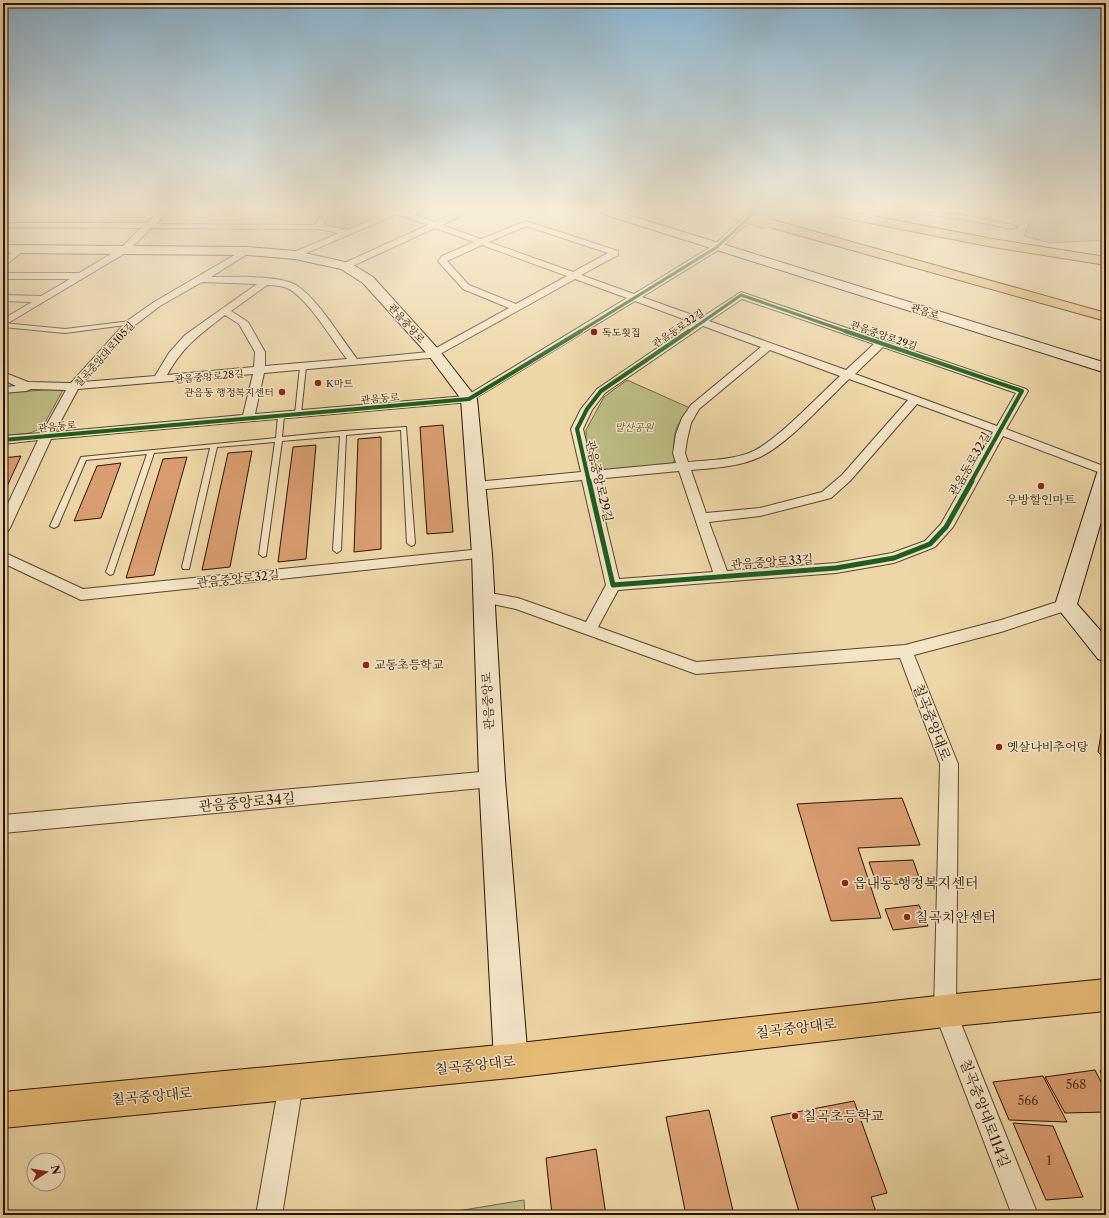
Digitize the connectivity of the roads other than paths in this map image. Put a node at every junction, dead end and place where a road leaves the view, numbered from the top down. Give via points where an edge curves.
1 (94, 269) edge
2 (216, 269) edge
3 (350, 269) edge
4 (449, 269) edge
5 (556, 269) edge
6 (585, 269) edge
7 (681, 269) edge
8 (787, 269) edge
9 (940, 269) edge
10 (953, 269) edge
11 (573, 275) junction
12 (3, 276) edge
13 (82, 276) junction
14 (198, 279) junction
15 (266, 282) junction
16 (741, 295) joint
17 (3, 298) edge
18 (633, 298) junction
19 (42, 299) junction
20 (1106, 306) edge
21 (516, 307) junction
22 (225, 311) junction
23 (1106, 317) edge
24 (130, 323) junction
25 (703, 323) junction
26 (3, 324) edge
27 (882, 343) junction
28 (769, 346) junction
29 (435, 354) junction
30 (354, 362) junction
31 (304, 367) junction
32 (1106, 368) edge
33 (259, 371) junction
34 (847, 374) junction
35 (3, 375) edge
36 (624, 375) joint
37 (158, 380) junction
38 (74, 386) junction
39 (31, 387) junction
40 (3, 390) edge
41 (1022, 391) joint
42 (469, 399) junction
43 (915, 399) junction
44 (298, 414) junction
45 (281, 416) junction
46 (248, 419) junction
47 (1000, 431) junction
48 (343, 433) junction
49 (46, 437) junction
50 (3, 440) edge
51 (278, 440) junction
52 (214, 446) junction
53 (151, 452) junction
54 (684, 466) junction
55 (1106, 472) edge
56 (586, 475) junction
57 (476, 486) junction
58 (700, 518) junction
59 (54, 526) dead end
60 (3, 528) edge
61 (411, 542) dead end
62 (930, 544) joint
63 (337, 550) dead end
64 (263, 554) dead end
65 (482, 554) junction
66 (4, 559) edge
67 (186, 567) dead end
68 (110, 572) dead end
69 (721, 576) junction
70 (613, 585) junction
71 (484, 597) junction
72 (1066, 605) junction
73 (589, 630) junction
74 (905, 651) junction
75 (1106, 653) edge
76 (492, 779) junction
77 (3, 824) edge
78 (1106, 995) edge
79 (945, 1011) junction
80 (511, 1061) junction
81 (291, 1084) junction
82 (3, 1110) edge
83 (269, 1215) edge
84 (1026, 1215) edge

1 - 13 street
2 - 14 street, 칠곡중앙대로105길
3 - 29 main road, 관음중앙로 via 368,280
4 - 21 street via 466,287
5 - 11 street, 관음동로32길
6 - 11 street, 관음중앙로
7 - 18 street, 관음동로
8 - 32 main road, 관음로
9 - 23 main road
10 - 20 main road
11 - 18 street, 관음동로32길
11 - 21 street, 관음중앙로
12 - 13 street
13 - 19 street
14 - 15 street
14 - 24 street, 칠곡중앙대로105길
15 - 22 street, 관음중앙로28길
15 - 30 street via 291,286 304,297
16 - 25 street, 관음동로32길
16 - 27 street, 관음중앙로29길
17 - 19 street
18 - 25 street, 관음동로32길
18 - 42 street, 관음동로
19 - 26 street
21 - 29 street, 관음중앙로
22 - 33 street, 관음중앙로28길 via 243,322 260,352
22 - 37 street, 관음중앙로28길 via 189,337 173,355
24 - 26 lane via 65,331
24 - 38 street, 칠곡중앙대로105길
25 - 28 street, 관음동로32길
25 - 36 street, 관음동로32길
27 - 34 street, 관음중앙로29길
27 - 41 street, 관음중앙로29길
28 - 34 street, 관음동로32길
28 - 54 street via 695,407 687,418 681,433 679,453
29 - 30 street, 관음중앙로28길
29 - 42 main road, 관음중앙로
30 - 31 street, 관음중앙로28길
31 - 33 street, 관음중앙로28길
31 - 44 lane
33 - 37 street, 관음중앙로28길
33 - 46 street
34 - 43 street, 관음동로32길
34 - 54 street, 관음중앙로29길 via 780,438 755,455 734,461
35 - 39 street, 관음중앙로28길 via 11,381
36 - 56 street, 관음중앙로29길 via 601,391 586,409 577,429
37 - 38 street, 관음중앙로28길
38 - 39 street, 관음중앙로28길
38 - 49 street, 칠곡중앙대로105길
39 - 40 street, 관음중앙로28길
41 - 47 street, 관음동로32길
42 - 44 street, 관음동로
42 - 57 main road, 관음중앙로
43 - 47 street, 관음동로32길
43 - 58 street via 846,478 826,495 760,512
44 - 45 street, 관음동로
45 - 46 street, 관음동로
45 - 51 lane
46 - 49 street, 관음동로
47 - 55 street, 관음동로32길
47 - 62 street, 관음동로32길 via 946,527
48 - 51 lane
48 - 61 lane via 404,428
48 - 63 lane
49 - 50 street, 관음동로
49 - 60 street, 칠곡중앙대로105길
51 - 52 lane
51 - 64 lane
52 - 53 lane
52 - 67 lane
53 - 59 lane via 83,458
53 - 68 lane
54 - 56 street, 관음중앙로29길
54 - 58 street
55 - 72 main road
56 - 57 street, 관음중앙로29길
56 - 70 street, 관음중앙로29길
57 - 65 main road, 관음중앙로
58 - 69 street
62 - 69 street, 관음중앙로33길 via 894,558 836,568
65 - 66 street, 관음중앙로32길 via 81,595
65 - 71 main road, 관음중앙로
69 - 70 street, 관음중앙로33길
70 - 73 street
71 - 73 street via 518,604
71 - 76 main road, 관음중앙로
72 - 74 street via 1001,626
72 - 75 main road
73 - 74 street via 696,668
74 - 79 street, 칠곡중앙대로 via 949,764
76 - 77 street, 관음중앙로34길
76 - 80 main road, 관음중앙로
78 - 79 main road, 칠곡중앙대로
79 - 80 main road, 칠곡중앙대로
79 - 84 street, 칠곡중앙대로114길
80 - 81 main road, 칠곡중앙대로
81 - 82 main road, 칠곡중앙대로
81 - 83 street

